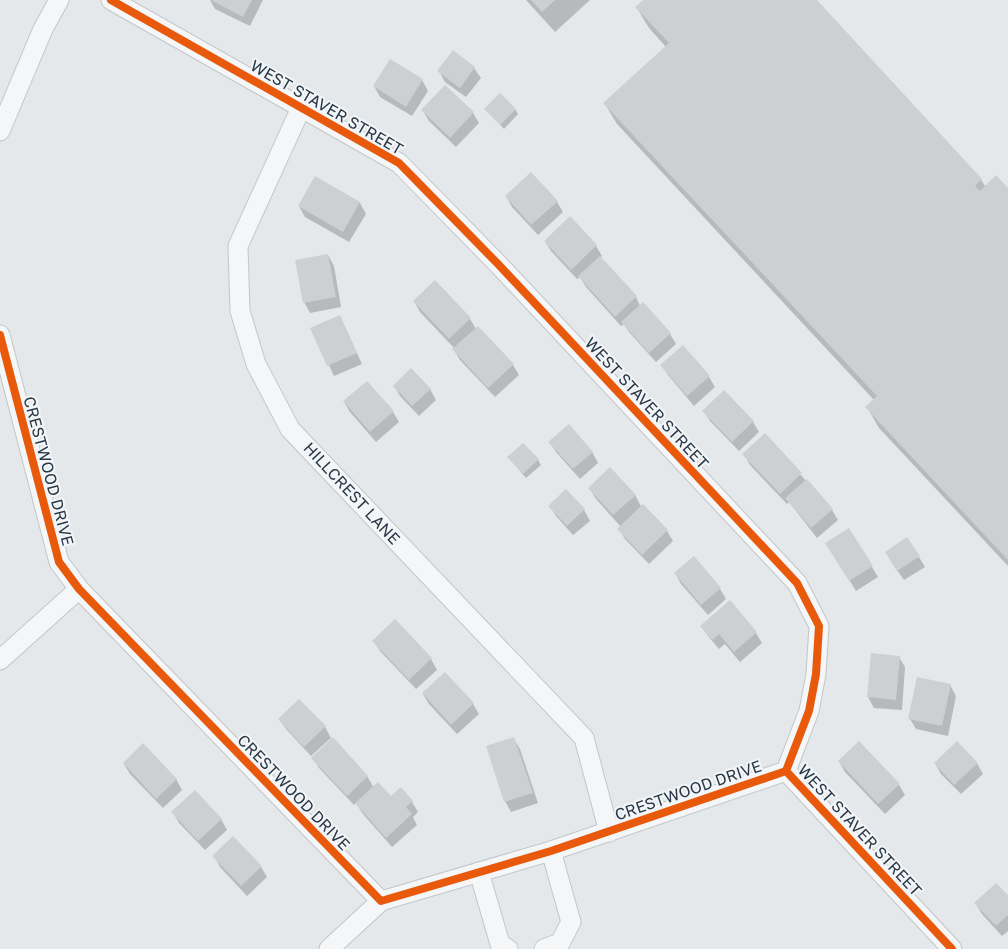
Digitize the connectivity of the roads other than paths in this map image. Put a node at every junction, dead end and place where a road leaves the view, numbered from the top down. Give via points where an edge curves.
1 (59, 0) edge
2 (111, 0) edge
3 (301, 108) junction
4 (0, 131) edge
5 (0, 335) edge
6 (79, 589) junction
7 (0, 660) edge
8 (786, 771) junction
9 (609, 832) junction
10 (551, 851) junction
11 (479, 872) junction
12 (381, 901) junction
13 (329, 949) edge
14 (508, 949) edge
15 (544, 949) edge
16 (952, 949) edge

1 - 4 street
2 - 3 street, WEST STAVER STREET
3 - 8 street, WEST STAVER STREET via 399,163 505,271 797,583 819,626 816,674 809,711
3 - 9 street, HILLCREST LANE via 238,246 240,311 256,364 290,429 584,738
5 - 6 street, CRESTWOOD DRIVE via 59,562
6 - 7 street
6 - 12 street, CRESTWOOD DRIVE
8 - 9 street, CRESTWOOD DRIVE
8 - 16 street, WEST STAVER STREET
9 - 10 street, CRESTWOOD DRIVE
10 - 11 street, CRESTWOOD DRIVE
10 - 15 street via 571,922 560,943
11 - 12 street, CRESTWOOD DRIVE
11 - 14 street via 500,944
12 - 13 street

